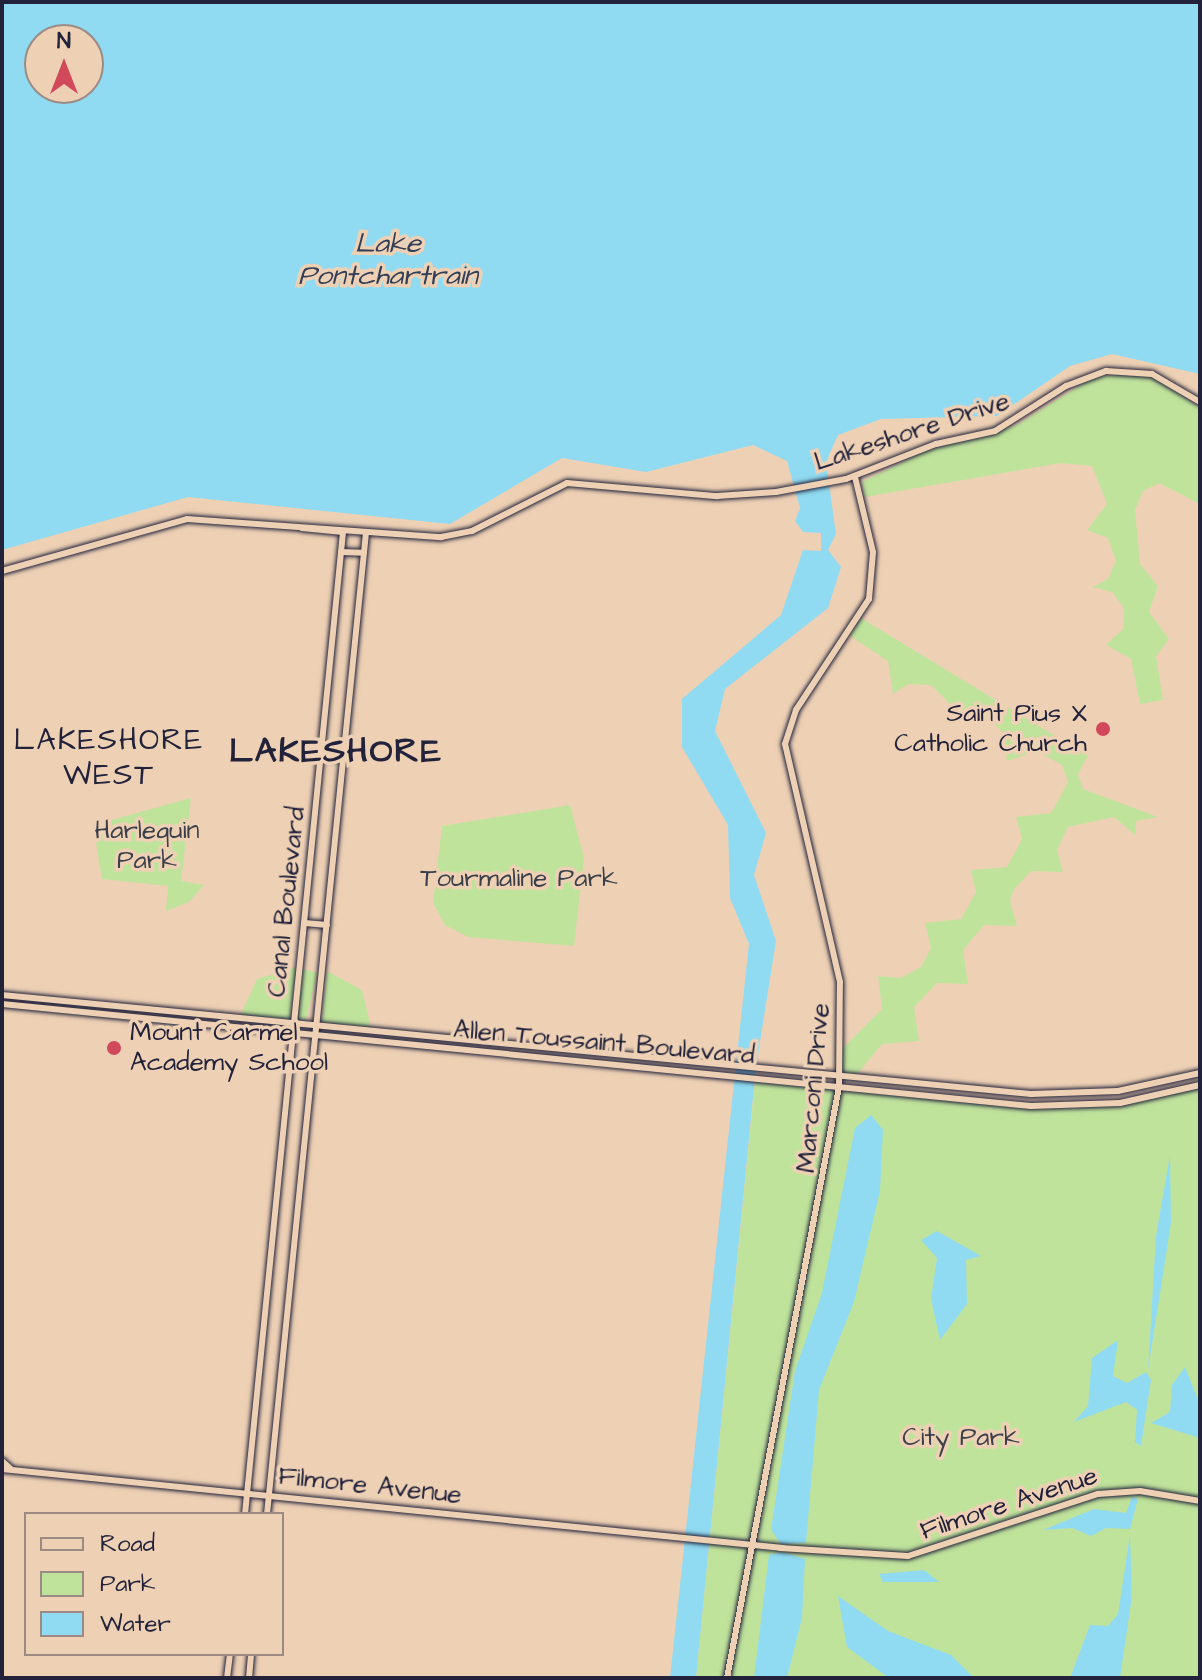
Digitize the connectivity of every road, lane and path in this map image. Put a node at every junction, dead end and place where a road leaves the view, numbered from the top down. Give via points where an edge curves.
1 (1200, 402) edge
2 (855, 477) junction
3 (343, 532) junction
4 (366, 533) junction
5 (341, 552) junction
6 (364, 553) junction
7 (2, 571) edge
8 (321, 756) junction
9 (344, 759) junction
10 (305, 923) junction
11 (327, 925) junction
12 (2, 995) edge
13 (2, 1004) edge
14 (198, 1019) junction
15 (294, 1029) junction
16 (316, 1031) junction
17 (1200, 1073) edge
18 (759, 1075) junction
19 (840, 1075) junction
20 (875, 1079) junction
21 (1200, 1085) edge
22 (839, 1087) junction
23 (874, 1091) junction
24 (1118, 1091) junction
25 (1003, 1092) junction
26 (1120, 1103) junction
27 (1003, 1104) junction
28 (2, 1461) edge
29 (2, 1469) edge
30 (11, 1469) junction
31 (247, 1493) junction
32 (269, 1495) junction
33 (1200, 1501) edge
34 (245, 1512) edge
35 (267, 1512) edge
36 (748, 1545) junction
37 (230, 1656) edge
38 (251, 1656) edge
39 (227, 1678) edge
40 (249, 1678) edge
41 (727, 1678) edge

1 - 2 street, Lakeshore Drive via 1152,374 1106,371 1066,386 1003,428 936,444
2 - 4 street, Lakeshore Drive via 717,496 582,481 536,493 456,535
2 - 19 street, Marconi Drive via 873,552 869,599 796,710 785,744 840,982
3 - 4 street, Lakeshore Drive
3 - 5 street, Canal Boulevard
3 - 7 street, Lakeshore Drive via 230,519 168,522
4 - 6 street, Canal Boulevard
5 - 6 street
5 - 8 street, Canal Boulevard
6 - 9 street, Canal Boulevard
8 - 9 street
8 - 10 street, Canal Boulevard
9 - 11 street, Canal Boulevard
10 - 11 street
10 - 15 street, Canal Boulevard
11 - 16 street, Canal Boulevard
12 - 14 street, Allen Toussaint Boulevard
13 - 14 street, Allen Toussaint Boulevard
14 - 15 street, Allen Toussaint Boulevard
15 - 16 street, Allen Toussaint Boulevard
15 - 31 street, Canal Boulevard
16 - 18 street, Allen Toussaint Boulevard
16 - 32 street, Canal Boulevard
17 - 24 street, Allen Toussaint Boulevard
18 - 19 street, Allen Toussaint Boulevard
18 - 22 street, Allen Toussaint Boulevard
19 - 20 street, Allen Toussaint Boulevard
19 - 22 street, Marconi Drive
20 - 23 street
20 - 25 street, Allen Toussaint Boulevard
21 - 26 street, Allen Toussaint Boulevard
22 - 23 street, Allen Toussaint Boulevard
22 - 36 street, Marconi Drive via 825,1189
23 - 27 street, Allen Toussaint Boulevard
24 - 25 street, Allen Toussaint Boulevard
24 - 26 street
25 - 27 street
26 - 27 street, Allen Toussaint Boulevard
28 - 30 street
29 - 30 street, Filmore Avenue
30 - 31 street, Filmore Avenue
31 - 32 street, Filmore Avenue
31 - 34 street, Canal Boulevard
32 - 35 street, Canal Boulevard
32 - 36 street, Filmore Avenue
33 - 36 street, Filmore Avenue via 1140,1491 1098,1494 908,1556
36 - 41 street, Marconi Drive
37 - 39 street
38 - 40 street

